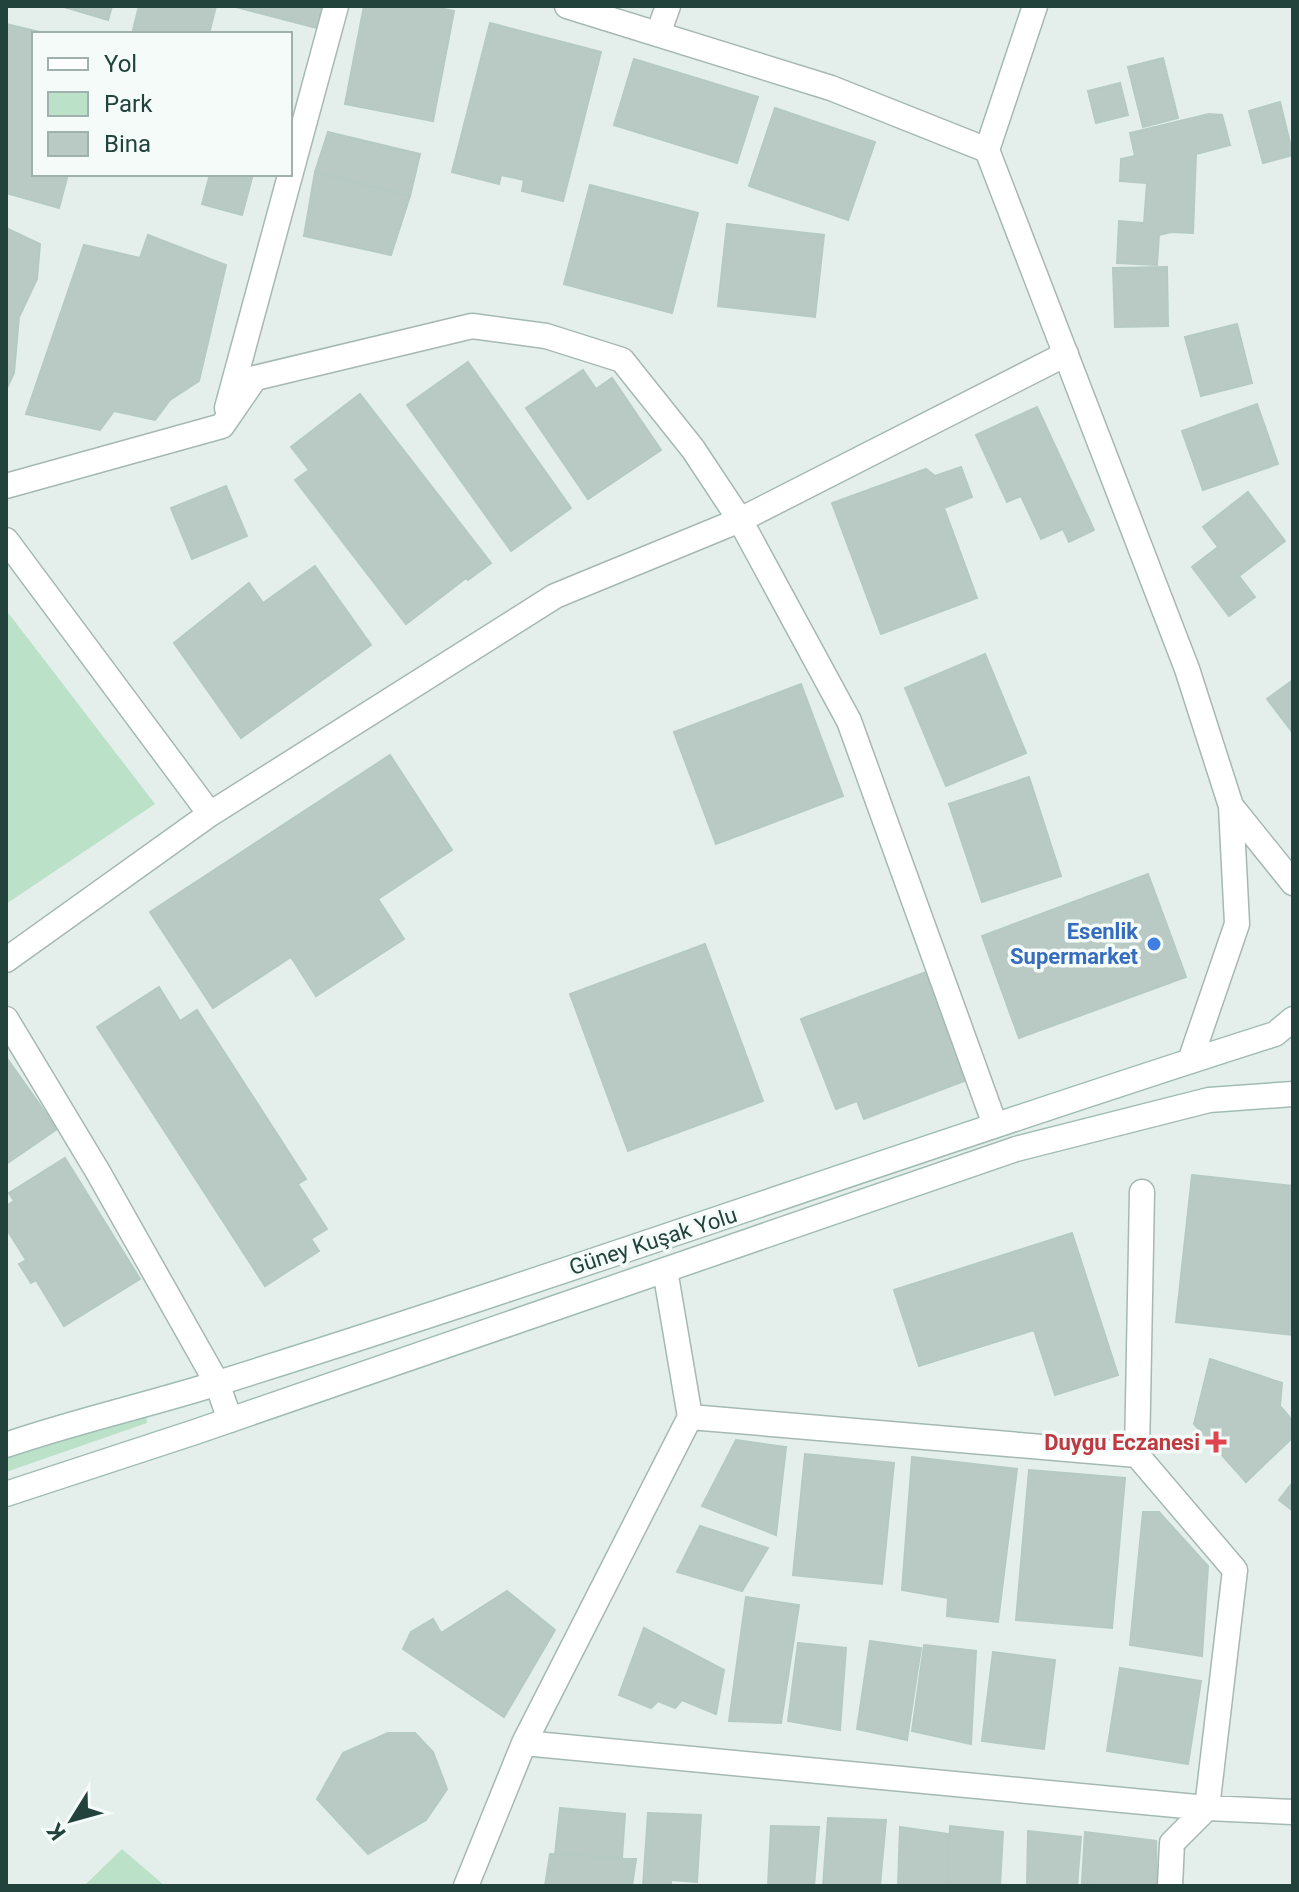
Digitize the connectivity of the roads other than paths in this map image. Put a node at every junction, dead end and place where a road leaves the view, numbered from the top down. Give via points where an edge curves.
1 (336, 6) edge
2 (567, 6) edge
3 (668, 6) edge
4 (1035, 6) edge
5 (658, 34) junction
6 (987, 150) junction
7 (292, 168) edge
8 (290, 176) edge
9 (1066, 354) junction
10 (222, 426) junction
11 (6, 486) edge
12 (740, 520) junction
13 (6, 540) edge
14 (1231, 806) junction
15 (210, 814) junction
16 (1293, 856) edge
17 (1293, 883) edge
18 (6, 960) edge
19 (6, 1019) edge
20 (1293, 1019) edge
21 (1190, 1061) junction
22 (1293, 1094) edge
23 (995, 1125) junction
24 (1142, 1192) dead end
25 (665, 1270) junction
26 (217, 1383) junction
27 (690, 1417) junction
28 (230, 1420) junction
29 (6, 1445) edge
30 (1137, 1455) junction
31 (6, 1494) edge
32 (524, 1743) junction
33 (1207, 1808) junction
34 (1293, 1812) edge
35 (466, 1886) edge
36 (1170, 1886) edge

1 - 7 street
2 - 5 street
3 - 5 street
4 - 6 street
5 - 6 street via 831,88
6 - 9 street
8 - 10 street
9 - 12 street
9 - 14 street via 1187,669
10 - 11 street
10 - 12 street via 255,378 472,326 546,336 622,360 693,449
12 - 15 street via 555,596
12 - 23 street via 849,721
13 - 15 street
14 - 16 street
14 - 17 street
14 - 21 street via 1237,924
15 - 18 street
19 - 26 street
20 - 21 street, Güney Kuşak Yolu via 1275,1034
21 - 23 street, Güney Kuşak Yolu
22 - 25 street, Güney Kuşak Yolu via 1209,1100 1016,1149
23 - 26 street, Güney Kuşak Yolu
24 - 30 street
25 - 27 street
25 - 28 street, Güney Kuşak Yolu
26 - 28 street
26 - 29 street, Güney Kuşak Yolu
27 - 30 street
27 - 32 street
28 - 31 street, Güney Kuşak Yolu
30 - 33 street via 1235,1570
32 - 33 street
32 - 35 street
33 - 34 street
33 - 36 street via 1172,1843

